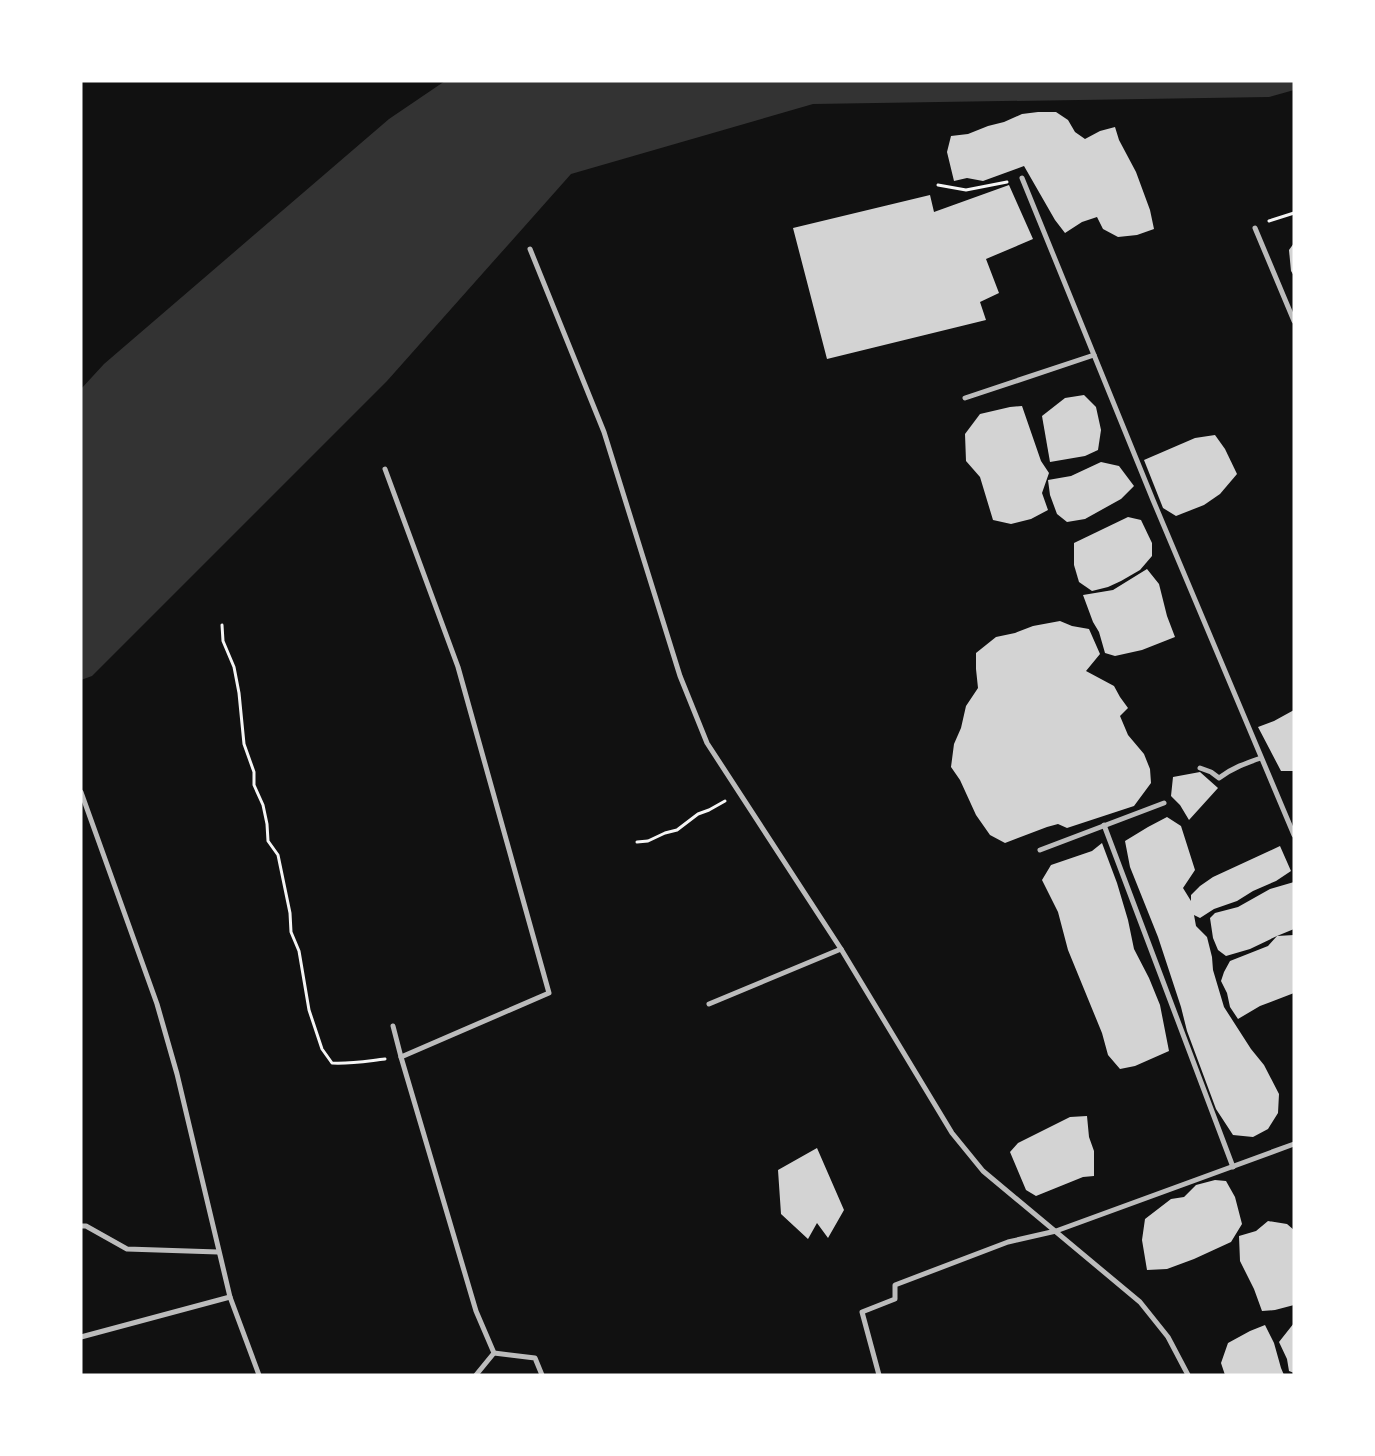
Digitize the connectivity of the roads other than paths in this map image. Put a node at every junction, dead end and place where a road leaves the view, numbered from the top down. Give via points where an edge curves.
1 (1022, 178) road end
2 (1255, 228) road end
3 (530, 249) dead end
4 (1294, 321) edge
5 (1094, 355) junction
6 (965, 398) dead end
7 (385, 469) dead end
8 (1261, 758) junction
9 (1200, 768) dead end
10 (81, 792) edge
11 (1164, 803) dead end
12 (1104, 825) junction
13 (1294, 836) edge
14 (1040, 850) dead end
15 (841, 949) junction
16 (709, 1004) dead end
17 (393, 1026) dead end
18 (401, 1057) junction
19 (1294, 1144) edge
20 (1233, 1167) junction
21 (81, 1226) edge
22 (1056, 1231) junction
23 (218, 1252) junction
24 (230, 1297) junction
25 (81, 1337) edge
26 (494, 1353) junction
27 (259, 1375) edge
28 (476, 1375) edge
29 (542, 1375) edge
30 (879, 1375) edge
31 (1188, 1375) edge

1 - 5 street
2 - 4 street
3 - 15 street via 604,432 680,676 707,743
5 - 6 street
5 - 8 street
7 - 18 street via 458,667 549,993
8 - 9 street via 1219,778
8 - 13 street
10 - 23 street via 157,1004 177,1074
11 - 12 street
12 - 14 street
12 - 20 street
15 - 16 street
15 - 22 street via 952,1132 983,1171
17 - 18 street
18 - 26 street via 476,1311
19 - 20 street
20 - 22 street
21 - 23 street via 126,1250
22 - 30 street via 1008,1242 896,1285 895,1298 862,1312
22 - 31 street via 1140,1302 1168,1337
23 - 24 street
24 - 25 street
24 - 27 street
26 - 28 street
26 - 29 street via 535,1358

